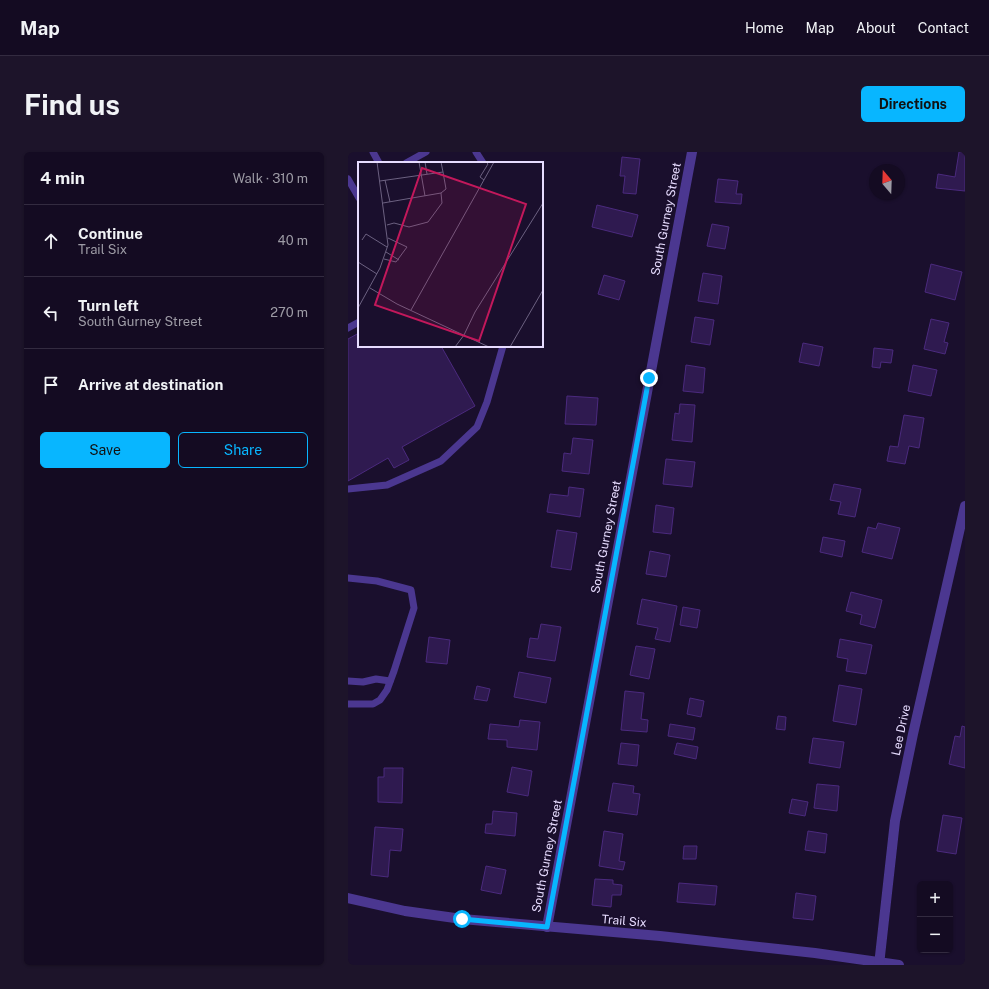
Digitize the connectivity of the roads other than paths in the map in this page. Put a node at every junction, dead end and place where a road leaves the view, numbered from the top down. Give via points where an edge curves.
1 (373, 152) edge
2 (426, 152) edge
3 (476, 152) edge
4 (692, 152) edge
5 (378, 162) edge
6 (408, 162) edge
7 (482, 162) edge
8 (348, 179) edge
9 (353, 187) edge
10 (358, 196) edge
11 (358, 323) edge
12 (348, 328) edge
13 (503, 347) edge
14 (348, 489) edge
15 (965, 506) edge
16 (348, 578) edge
17 (348, 681) edge
18 (390, 681) junction
19 (348, 704) edge
20 (348, 898) edge
21 (547, 927) junction
22 (879, 964) edge
23 (899, 965) edge

1 - 5 lane
2 - 6 lane
3 - 7 lane
4 - 21 street, South Gurney Street
8 - 9 lane
9 - 10 lane
11 - 12 lane
13 - 14 lane via 477,427 446,456 386,485
15 - 22 street, Lee Drive via 895,821
16 - 18 lane via 377,581 411,590 414,608
17 - 18 lane
18 - 19 lane via 380,700 373,704
20 - 21 street, Trail Six via 412,912
21 - 22 street, Trail Six via 815,953
22 - 23 street, Trail Six

